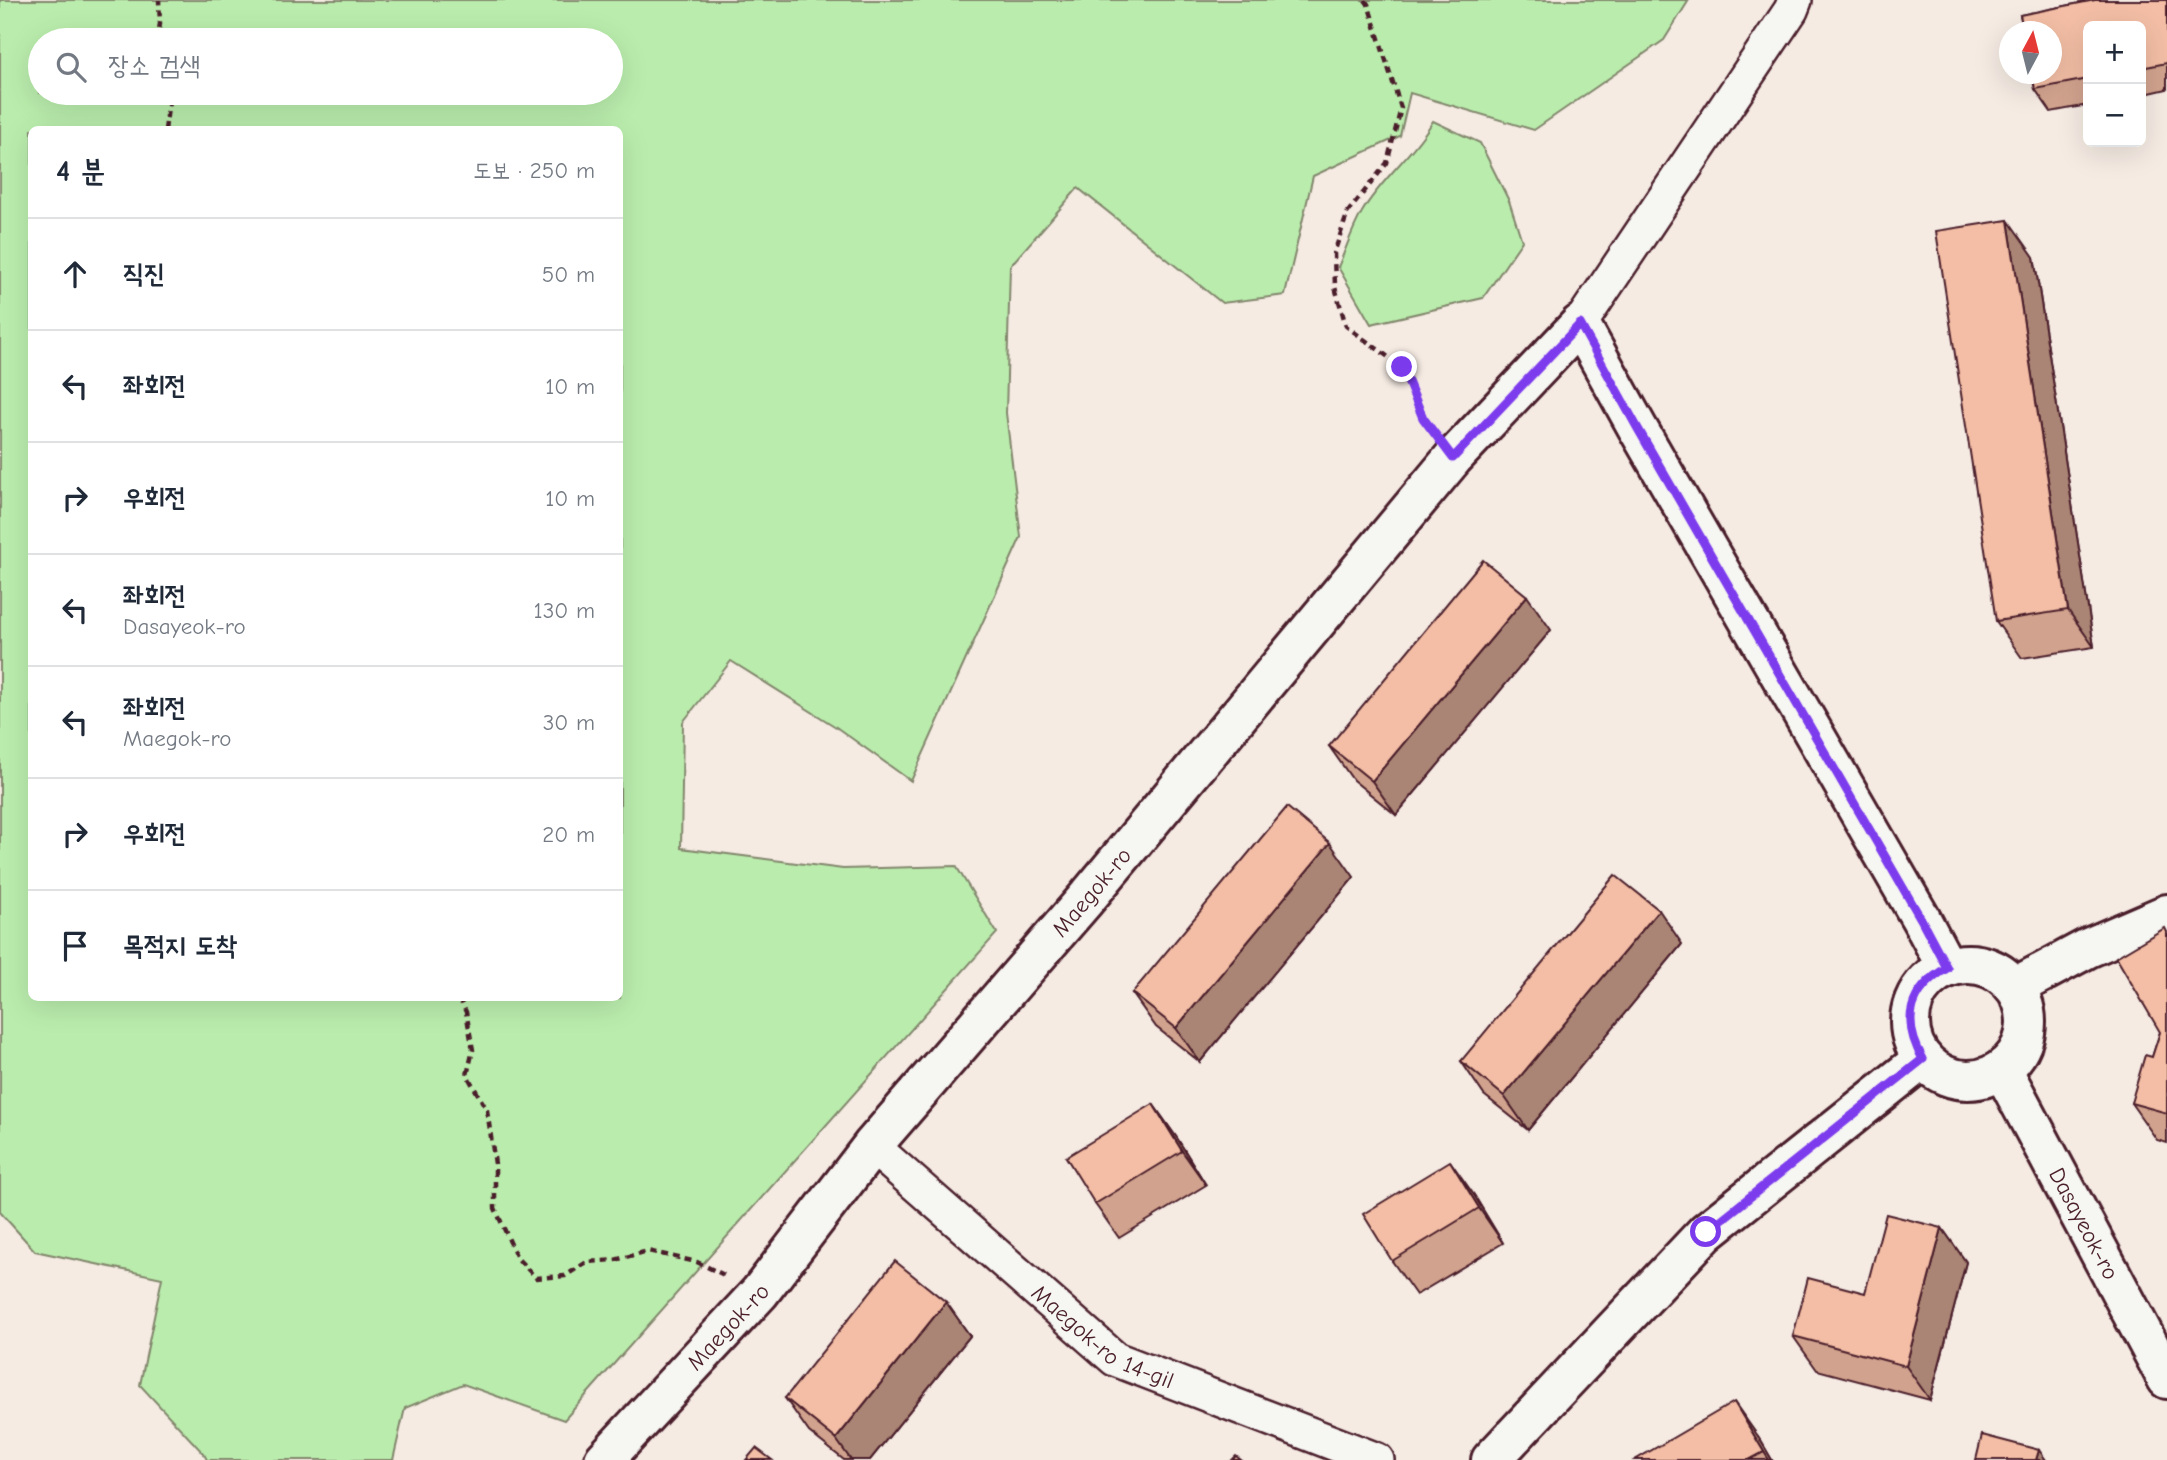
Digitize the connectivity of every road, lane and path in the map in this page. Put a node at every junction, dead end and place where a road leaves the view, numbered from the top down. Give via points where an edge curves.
1 (159, 0) edge
2 (1365, 0) edge
3 (1795, 0) edge
4 (160, 28) edge
5 (168, 105) edge
6 (166, 126) edge
7 (1580, 324) junction
8 (1453, 458) junction
9 (2167, 914) edge
10 (1947, 968) junction
11 (2015, 987) junction
12 (460, 1001) edge
13 (1923, 1059) junction
14 (2001, 1069) junction
15 (872, 1146) junction
16 (760, 1292) junction
17 (2167, 1379) edge
18 (604, 1460) edge
19 (1377, 1460) edge
20 (1491, 1460) edge

1 - 4 path
2 - 8 path via 1401,108 1387,163 1348,212 1334,253 1335,287 1346,326 1402,367 1423,418
3 - 7 street
5 - 6 path
7 - 8 street, Maegok-ro
7 - 10 street
8 - 15 street, Maegok-ro via 1085,900
9 - 11 street via 2088,948
10 - 11 street via 1965,964 1984,967
10 - 13 street via 1919,990 1912,1007 1910,1025
11 - 14 street via 2026,1022 2023,1040
12 - 16 path via 473,1050 467,1075 487,1110 495,1164 495,1208 517,1258 536,1278 565,1276 587,1262 648,1251 697,1262
13 - 14 street via 1936,1070 1969,1080
13 - 20 street via 1706,1232
14 - 17 street, Dasayeok-ro
15 - 16 street, Maegok-ro
15 - 19 street, Maegok-ro 14-gil via 1115,1359
16 - 18 street, Maegok-ro

